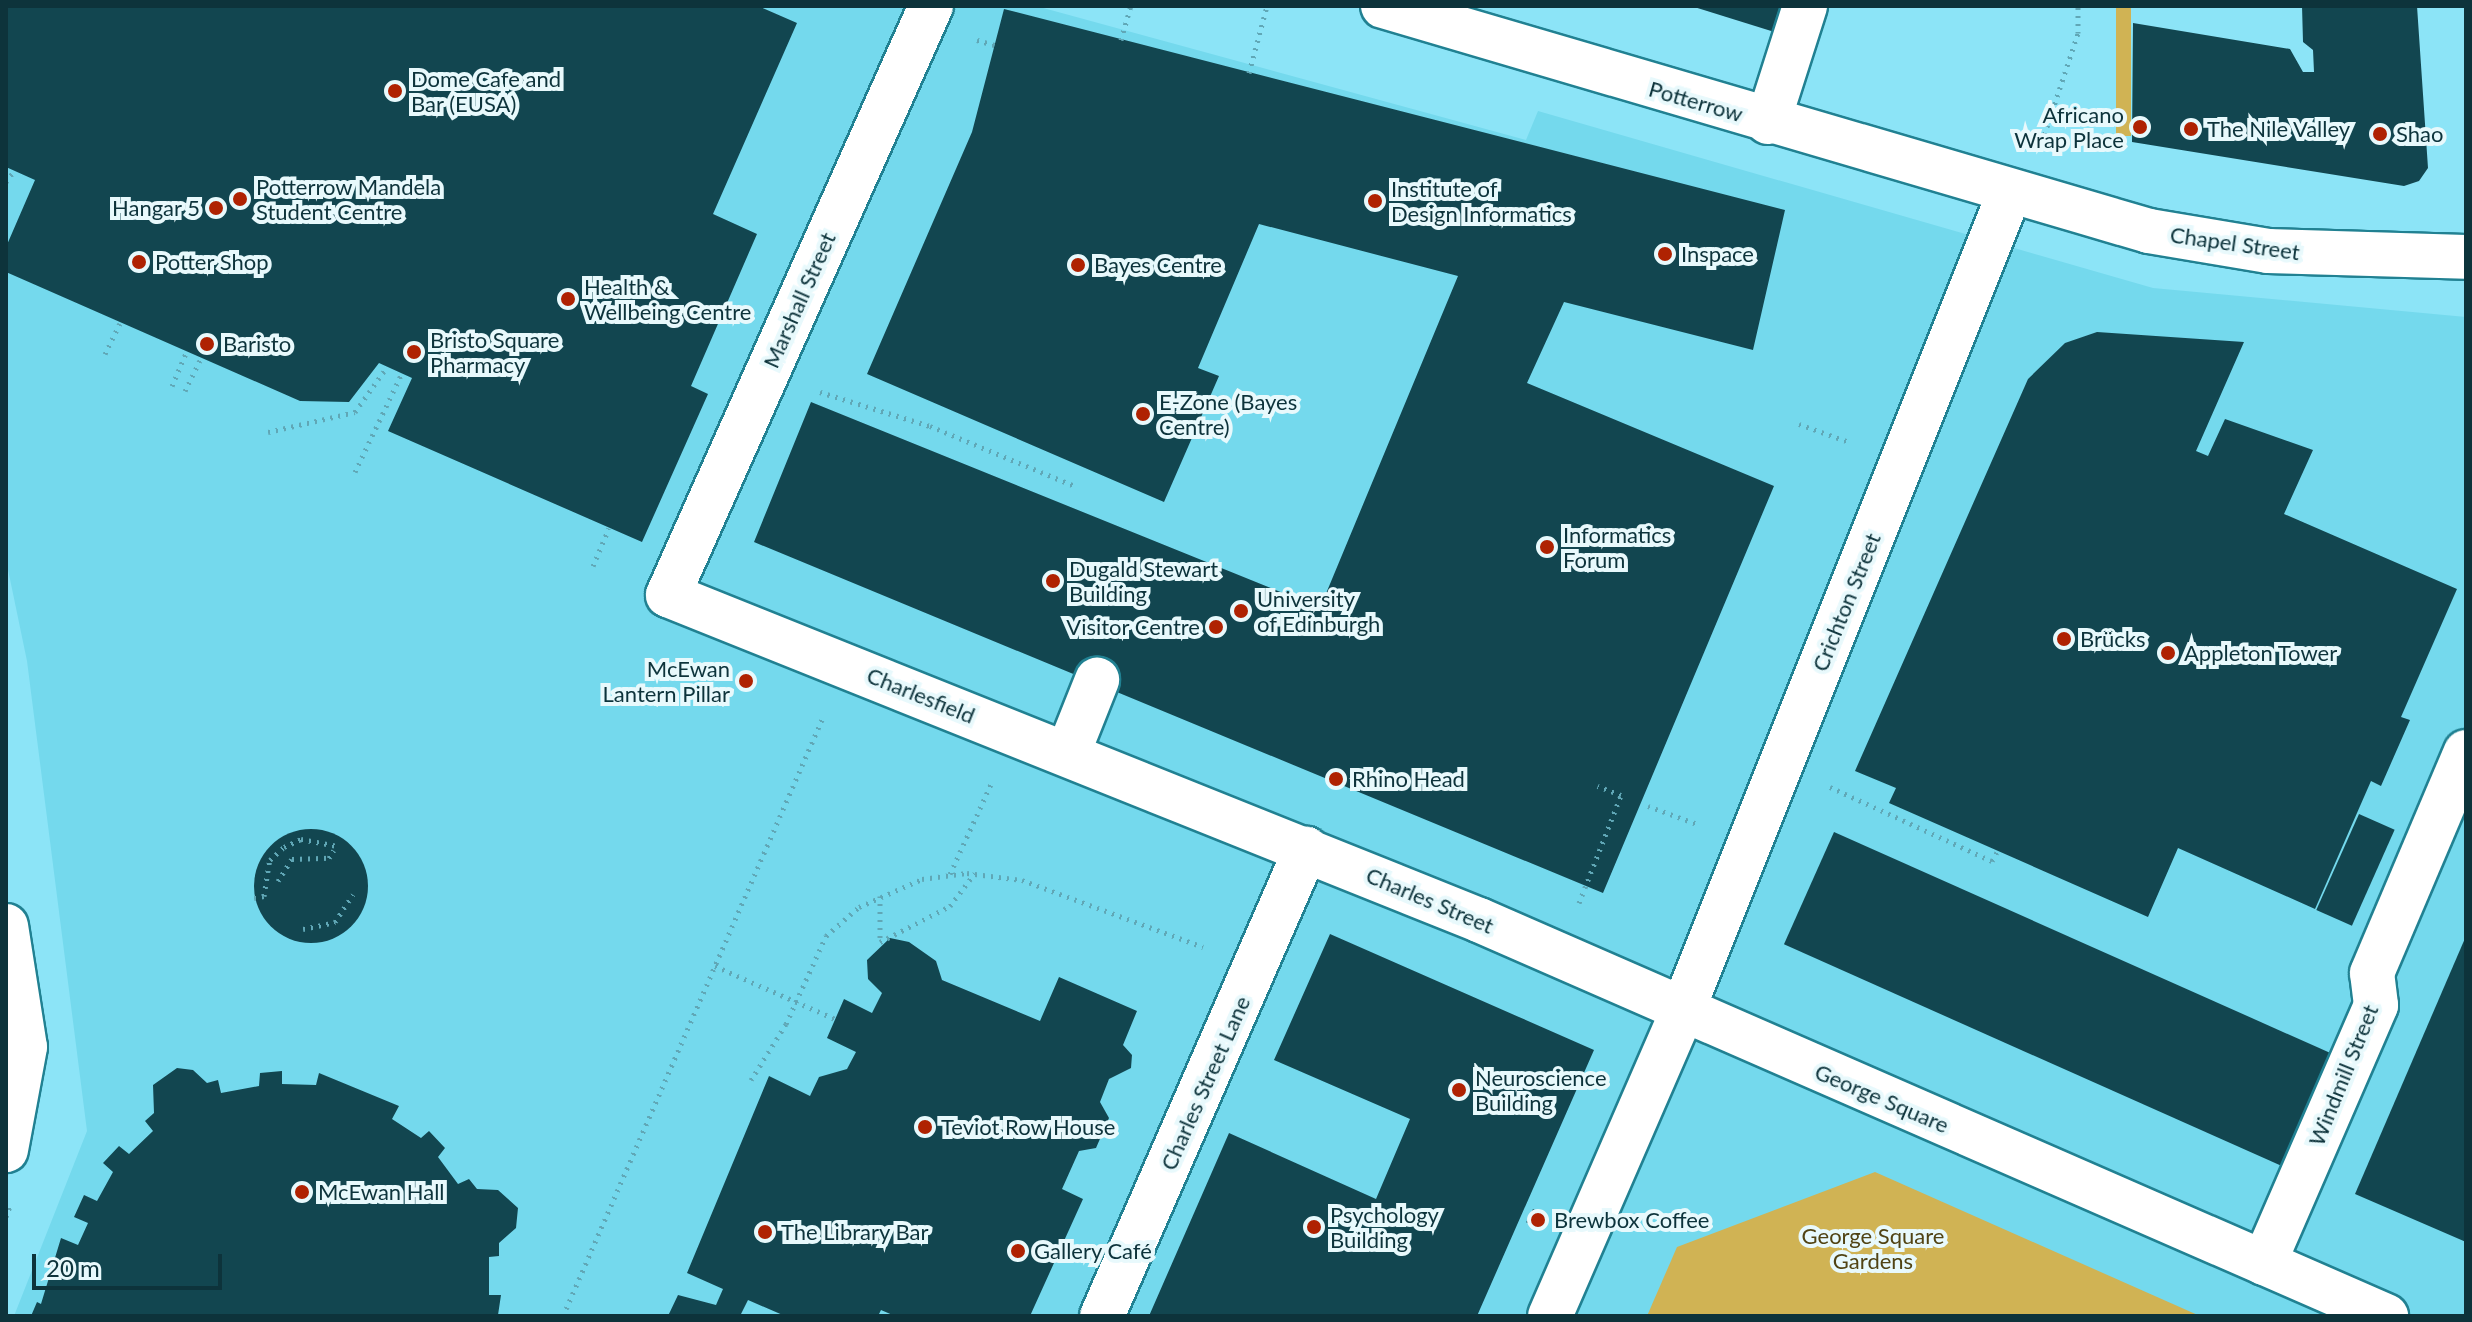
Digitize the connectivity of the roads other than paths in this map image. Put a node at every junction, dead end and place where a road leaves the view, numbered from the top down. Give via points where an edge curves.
1 (931, 6) edge
2 (1383, 6) edge
3 (1805, 6) edge
4 (1768, 122) junction
5 (2017, 194) junction
6 (2466, 257) edge
7 (668, 595) joint
8 (1097, 680) dead end
9 (2466, 752) edge
10 (1068, 753) junction
11 (1175, 795) joint
12 (1306, 849) junction
13 (6, 926) edge
14 (1682, 1012) junction
15 (6, 1150) edge
16 (2264, 1263) junction
17 (1102, 1316) edge
18 (1550, 1316) edge
19 (2386, 1316) edge

1 - 7 street, Marshall Street
2 - 4 street, Potterrow
3 - 4 street
4 - 5 street, Potterrow
5 - 6 street, Chapel Street via 2149,231 2268,251
5 - 14 street, Crichton Street
7 - 10 street, Charlesfield
8 - 10 street
9 - 16 street, Windmill Street via 2372,973 2376,1005
10 - 11 street, Charlesfield
11 - 12 street, Charles Street
12 - 14 street, Charles Street
12 - 17 street, Charles Street Lane
13 - 15 street via 25,1047
14 - 16 street, George Square
14 - 18 street
16 - 19 street, George Square

